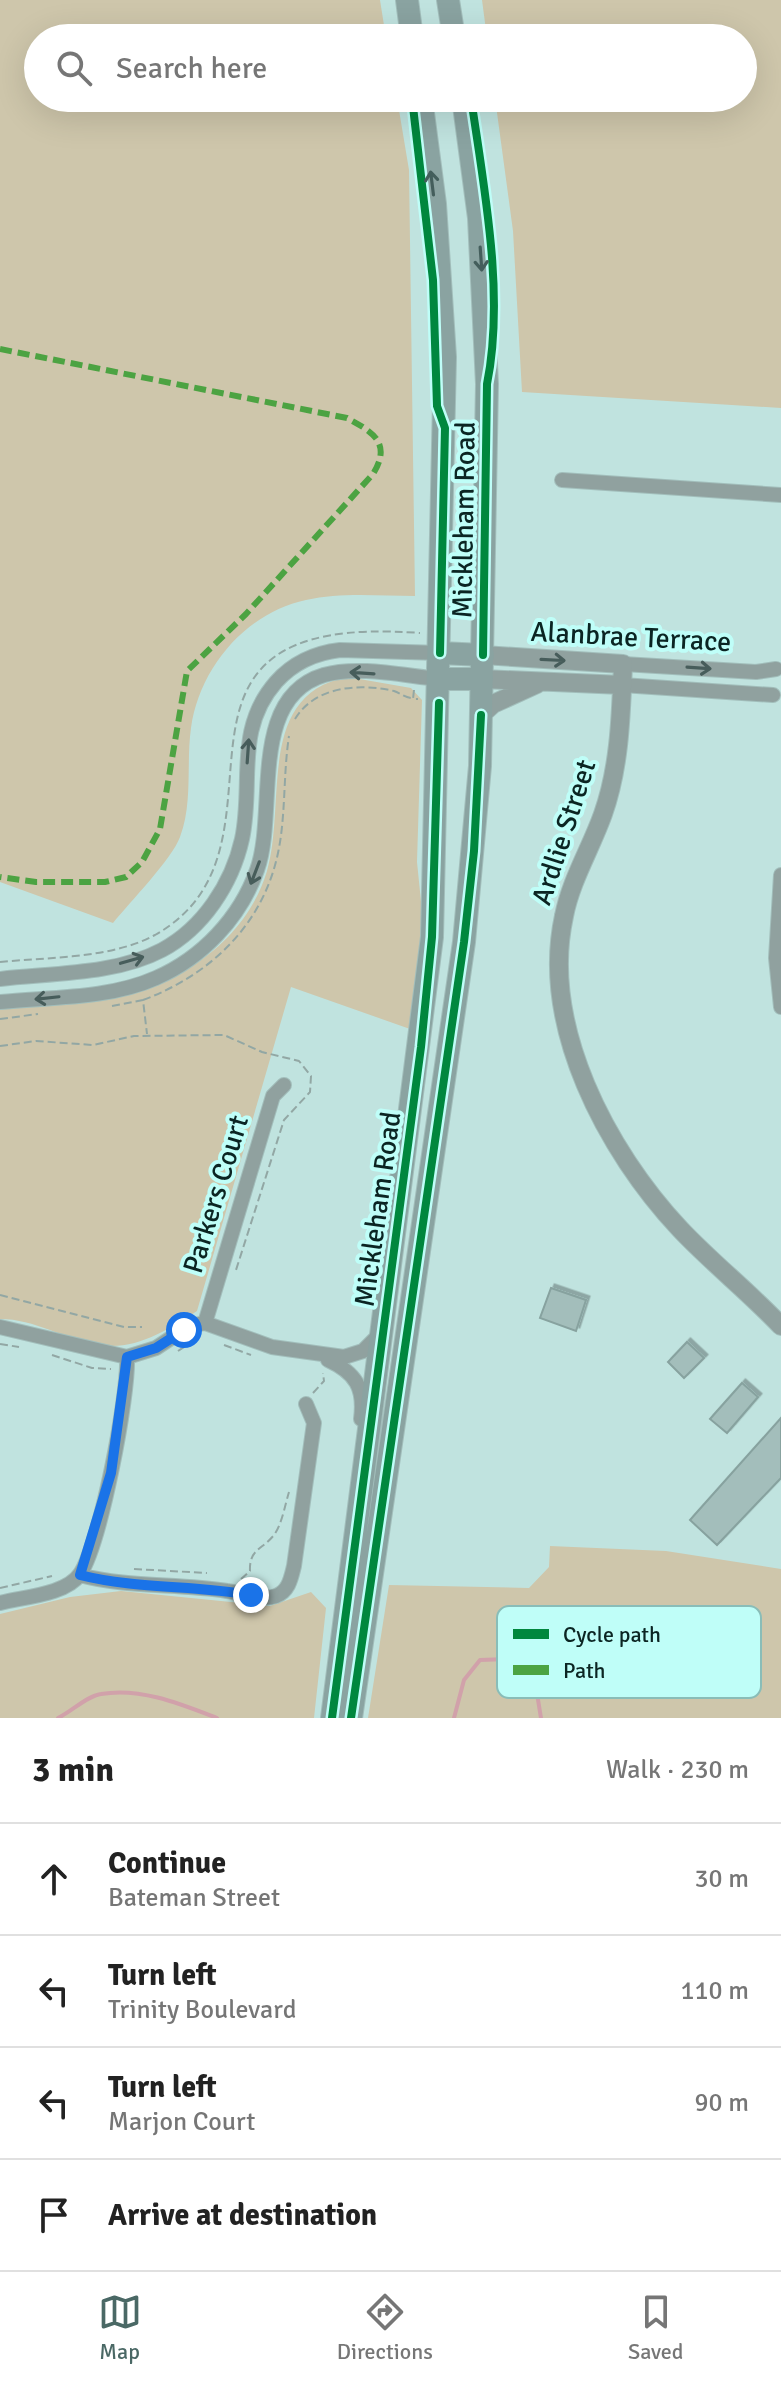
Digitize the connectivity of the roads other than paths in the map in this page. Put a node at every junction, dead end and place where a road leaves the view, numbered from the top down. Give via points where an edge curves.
1 (407, 0) edge
2 (448, 0) edge
3 (410, 24) edge
4 (452, 24) edge
5 (423, 112) edge
6 (465, 112) edge
7 (562, 480) dead end
8 (781, 495) edge
9 (440, 653) junction
10 (483, 655) junction
11 (623, 664) junction
12 (778, 667) edge
13 (439, 679) junction
14 (482, 679) junction
15 (543, 682) junction
16 (622, 685) junction
17 (777, 698) edge
18 (481, 715) junction
19 (781, 875) edge
20 (0, 979) edge
21 (0, 1002) edge
22 (781, 1007) edge
23 (284, 1085) dead end
24 (781, 1326) edge
25 (0, 1327) edge
26 (204, 1330) junction
27 (383, 1331) junction
28 (319, 1362) junction
29 (128, 1363) junction
30 (306, 1404) road end
31 (80, 1575) junction
32 (349, 1589) junction
33 (0, 1603) edge
34 (332, 1718) edge
35 (351, 1718) edge

1 - 3 main road
2 - 4 main road
9 -> 5 main road, Mickleham Road via 445,357
6 -> 10 main road, Mickleham Road via 479,218 486,340
7 - 8 street
9 - 10 main road
9 - 13 main road, Mickleham Road
20 -> 9 street via 124,963 162,950 191,928 216,901 233,868 242,838 250,729 263,698 290,667 340,650
10 -> 11 street, Alanbrae Terrace
10 - 14 main road, Mickleham Road
11 -> 12 street, Alanbrae Terrace via 756,672
11 - 16 street, Ardlie Street
12 - 17 street via 770,681
13 - 14 main road
13 -> 21 street via 346,672 323,675 292,698 278,715 273,733 266,836 258,870 219,934 187,962 138,985
13 - 27 main road, Mickleham Road via 432,937
14 - 15 street, Alanbrae Terrace
14 - 18 main road, Mickleham Road
15 - 16 street, Alanbrae Terrace
15 - 18 street via 493,704
16 - 17 street, Alanbrae Terrace
16 - 24 street, Ardlie Street via 612,786 570,893 561,931 559,975 568,1029 598,1107 648,1191
18 - 35 main road, Mickleham Road via 464,942
19 - 22 street via 776,958
23 - 26 street, Parkers Court via 273,1096
25 - 29 street
26 - 28 street
26 - 29 street via 189,1326
27 - 28 street via 357,1355
27 - 32 main road, Mickleham Road
28 - 32 street via 350,1372 361,1391 349,1518
29 - 31 street via 111,1473
30 - 31 street via 314,1423 294,1566 281,1594 264,1598
31 - 33 street via 66,1586
32 - 34 main road, Mickleham Road

